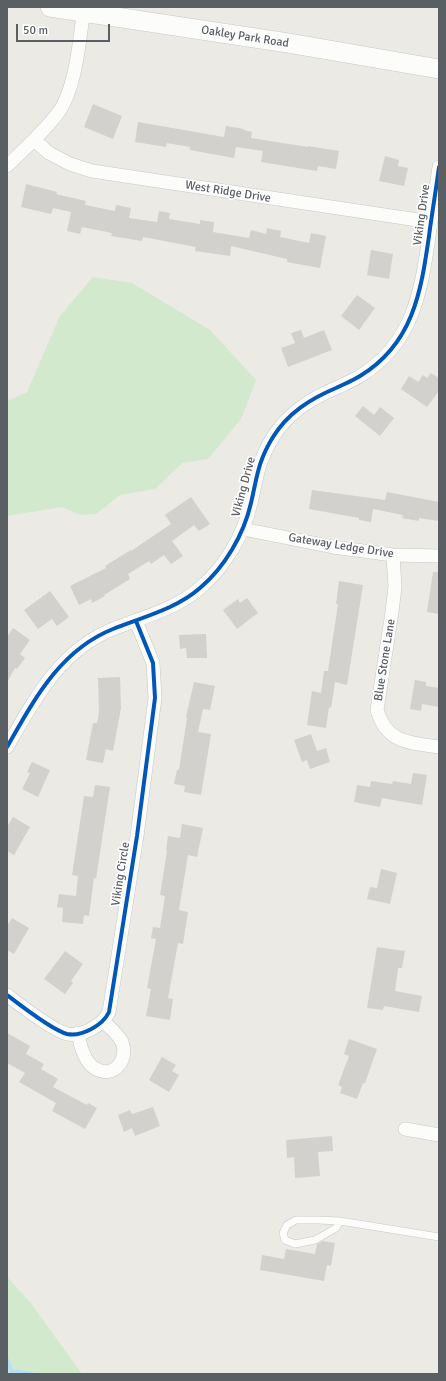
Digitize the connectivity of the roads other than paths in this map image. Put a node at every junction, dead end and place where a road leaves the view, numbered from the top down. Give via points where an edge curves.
1 (50, 7) edge
2 (84, 9) edge
3 (439, 69) edge
4 (34, 140) junction
5 (7, 166) edge
6 (439, 167) edge
7 (431, 222) junction
8 (243, 529) junction
9 (393, 555) junction
10 (439, 556) edge
11 (136, 621) junction
12 (7, 747) edge
13 (439, 747) edge
14 (7, 995) edge
15 (103, 1021) junction
16 (78, 1034) junction
17 (405, 1129) dead end
18 (439, 1135) edge
19 (340, 1221) junction
20 (439, 1237) edge

1 - 2 street, Oakley Park Road
2 - 3 street, Oakley Park Road
2 - 4 street via 69,91 59,112
4 - 5 street
4 - 7 street, West Ridge Drive via 49,153 70,164 92,171
6 - 7 street, Viking Drive
7 - 8 street, Viking Drive via 418,298 402,335 393,348 373,367 313,399 284,421 265,450 258,467
8 - 9 street, Gateway Ledge Drive via 333,547
8 - 11 street, Viking Drive via 228,558 200,588 156,614
9 - 10 street, Gateway Ledge Drive
9 - 13 street, Blue Stone Lane via 395,587 378,710 385,728 393,736 411,743
11 - 12 street, Viking Drive via 100,635 70,656 45,683
11 - 15 street, Viking Circle via 154,667 155,698 125,913 109,1012
14 - 16 street via 59,1030 67,1034
15 - 16 street via 92,1029
15 - 16 street via 121,1041 123,1047 121,1063 114,1070 102,1072 93,1067 83,1052
17 - 18 street
19 - 19 lane via 296,1220 287,1225 282,1233 285,1240 295,1244 315,1240 336,1228
19 - 20 lane

